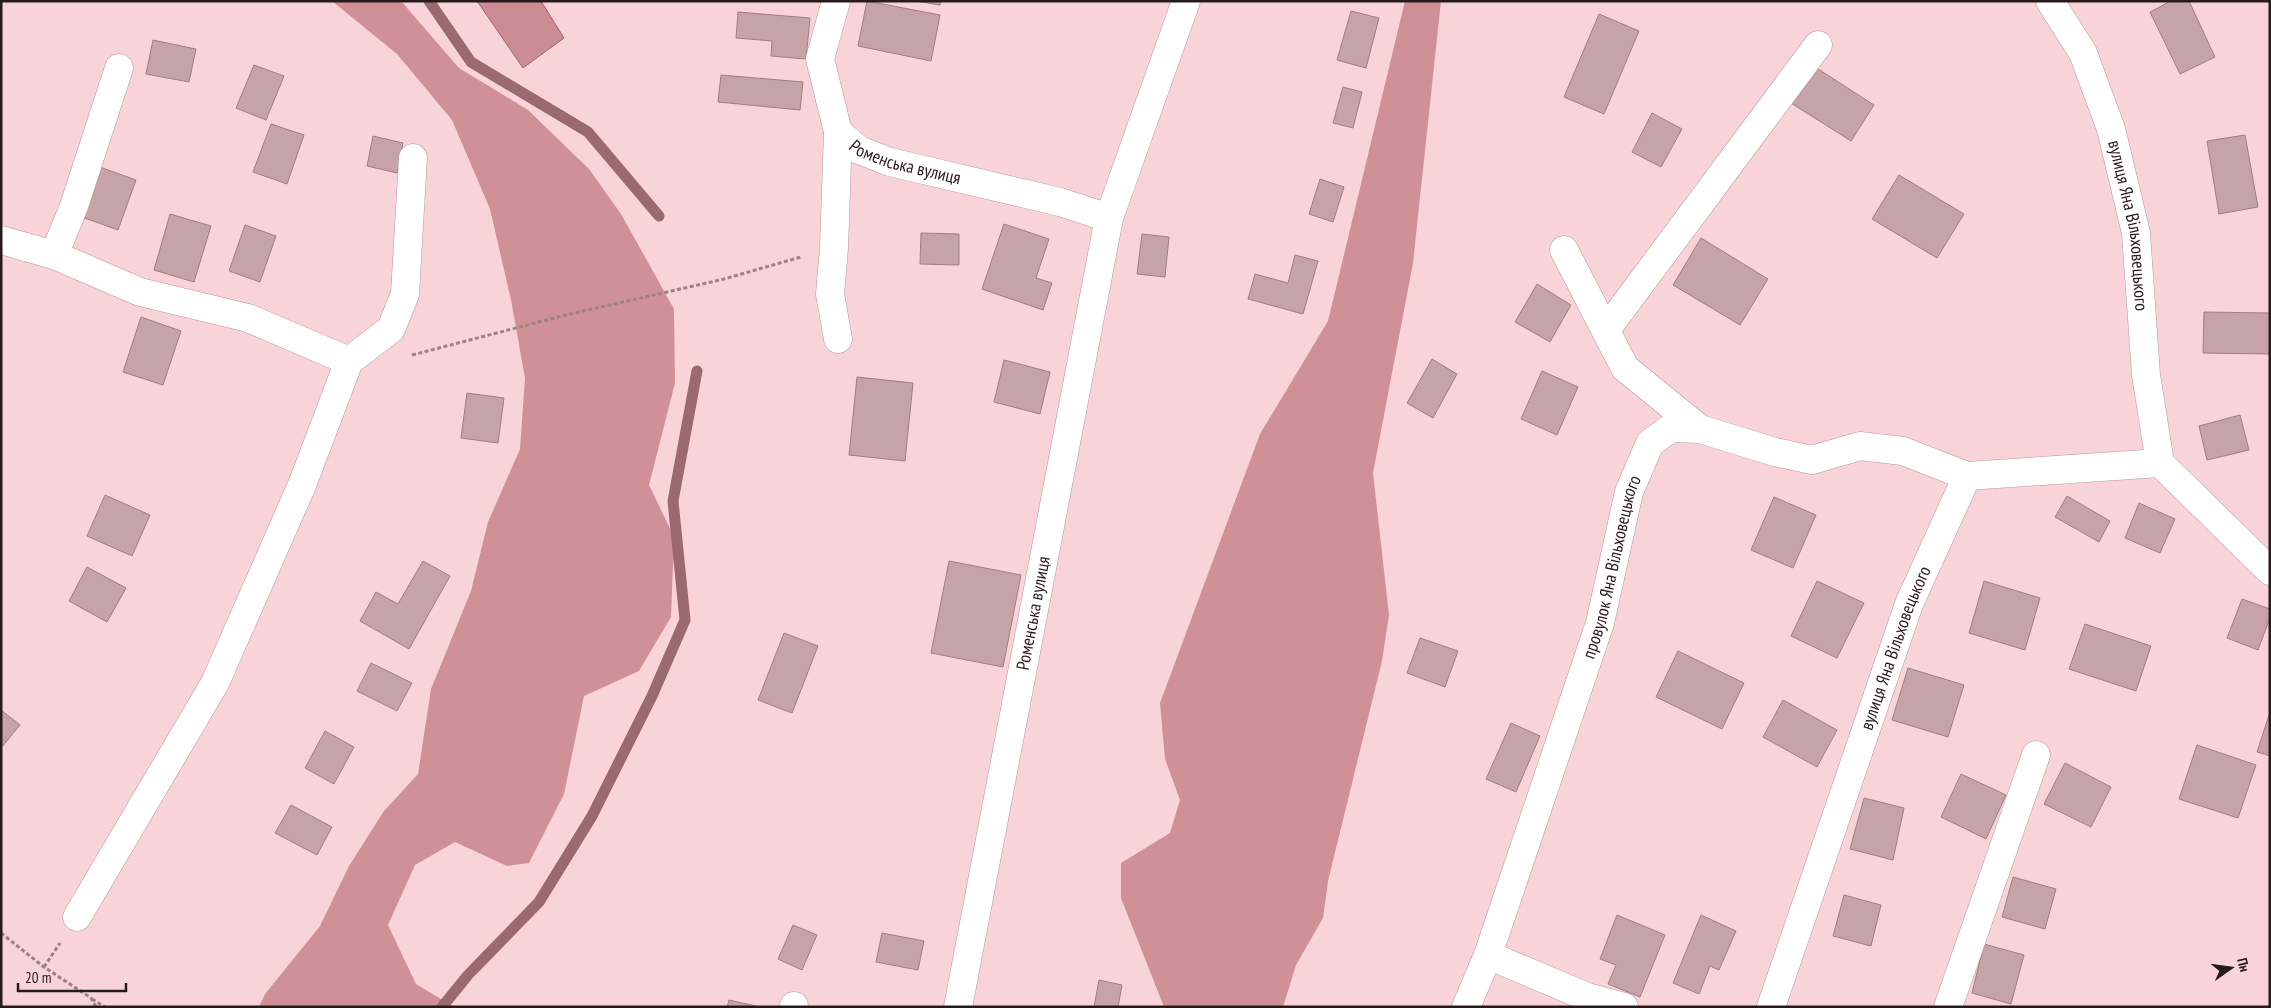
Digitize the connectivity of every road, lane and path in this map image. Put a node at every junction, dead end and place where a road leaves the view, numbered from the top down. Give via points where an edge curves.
1 (836, 1) edge
2 (1186, 1) edge
3 (2050, 1) edge
4 (1818, 45) dead end
5 (119, 68) dead end
6 (838, 132) junction
7 (413, 158) dead end
8 (1109, 218) junction
9 (1, 240) edge
10 (834, 248) junction
11 (1564, 250) dead end
12 (54, 255) junction
13 (1606, 330) junction
14 (838, 339) dead end
15 (404, 357) dead end
16 (349, 361) junction
17 (1700, 429) junction
18 (2160, 463) junction
19 (1968, 476) junction
20 (2270, 571) edge
21 (2036, 755) dead end
22 (77, 917) dead end
23 (1, 933) edge
24 (1488, 954) junction
25 (91, 998) junction
26 (96, 1007) edge
27 (105, 1007) edge
28 (958, 1007) edge
29 (1466, 1007) edge
30 (1624, 1007) edge
31 (1771, 1007) edge
32 (1948, 1007) edge

1 - 6 street, Роменська вулиця via 820,59
2 - 8 street, Роменська вулиця
3 - 18 street, вулиця Яна Вільховецького via 2083,53 2111,129 2134,223 2146,374
4 - 13 street
5 - 12 street via 74,206
6 - 8 street, Роменська вулиця via 859,150 890,162 1060,202
6 - 10 street
7 - 16 street via 405,294 391,329
8 - 28 street, Роменська вулиця
9 - 12 street
10 - 14 street via 830,294
10 - 15 path via 724,279
11 - 13 street
12 - 16 street via 140,292 248,318
13 - 17 street via 1625,368
16 - 22 street via 302,485 216,683
17 - 19 street, провулок Яна Вільховецького via 1812,460 1860,446 1903,451
17 - 24 street, провулок Яна Вільховецького via 1671,428 1650,444 1629,492 1600,623
18 - 19 street
18 - 20 street
19 - 31 street, вулиця Яна Вільховецького via 1909,604
21 - 32 street
23 - 25 path
24 - 29 street, провулок Яна Вільховецького
24 - 30 street via 1587,997
25 - 26 path
25 - 27 path

